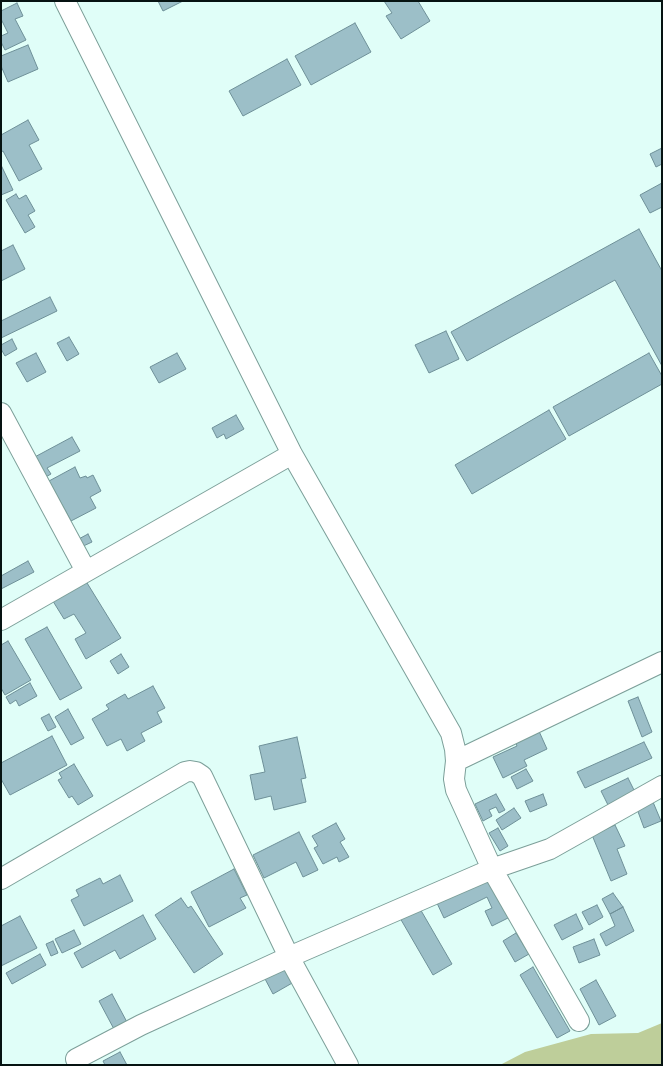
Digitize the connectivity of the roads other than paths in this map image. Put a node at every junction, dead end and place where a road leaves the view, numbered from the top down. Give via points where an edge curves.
1 (65, 1) edge
2 (1, 413) edge
3 (292, 454) junction
4 (86, 571) junction
5 (1, 620) edge
6 (662, 662) edge
7 (456, 761) junction
8 (662, 786) edge
9 (492, 869) junction
10 (1, 879) edge
11 (289, 956) junction
12 (579, 1021) dead end
13 (76, 1059) dead end
14 (348, 1065) edge

1 - 3 street
2 - 4 street
3 - 4 street
3 - 7 street via 451,733
4 - 5 street
6 - 7 street
7 - 9 street via 456,790
8 - 9 street via 550,849
9 - 11 street
9 - 12 street
10 - 11 street via 185,772 196,772 202,776
11 - 13 street via 141,1025
11 - 14 street

